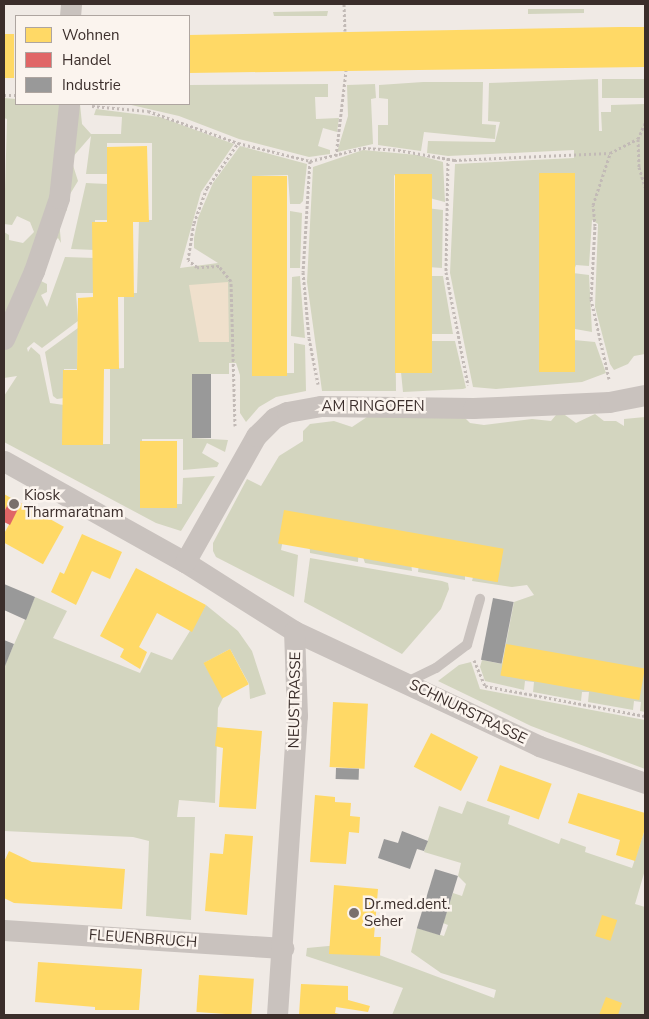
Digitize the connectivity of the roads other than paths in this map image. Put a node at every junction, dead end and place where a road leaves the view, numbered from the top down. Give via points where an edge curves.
1 (77, 105) edge
2 (4, 339) edge
3 (644, 395) edge
4 (4, 461) edge
5 (185, 562) junction
6 (480, 599) dead end
7 (294, 631) junction
8 (407, 682) junction
9 (645, 783) edge
10 (4, 930) edge
11 (282, 948) junction
12 (278, 1015) edge

1 - 2 street via 59,198 34,271
3 - 5 street, AM RINGOFEN via 609,402 473,408 321,406 287,412 274,418 256,436
4 - 5 street, NEUSTRASSE
5 - 7 street, NEUSTRASSE
6 - 8 lane via 472,636 465,648
7 - 8 street, SCHNURSTRASSE
7 - 11 street, NEUSTRASSE via 297,716
8 - 9 street, SCHNURSTRASSE via 539,746
10 - 11 street, FLEUENBRUCH
11 - 12 street, NEUSTRASSE

